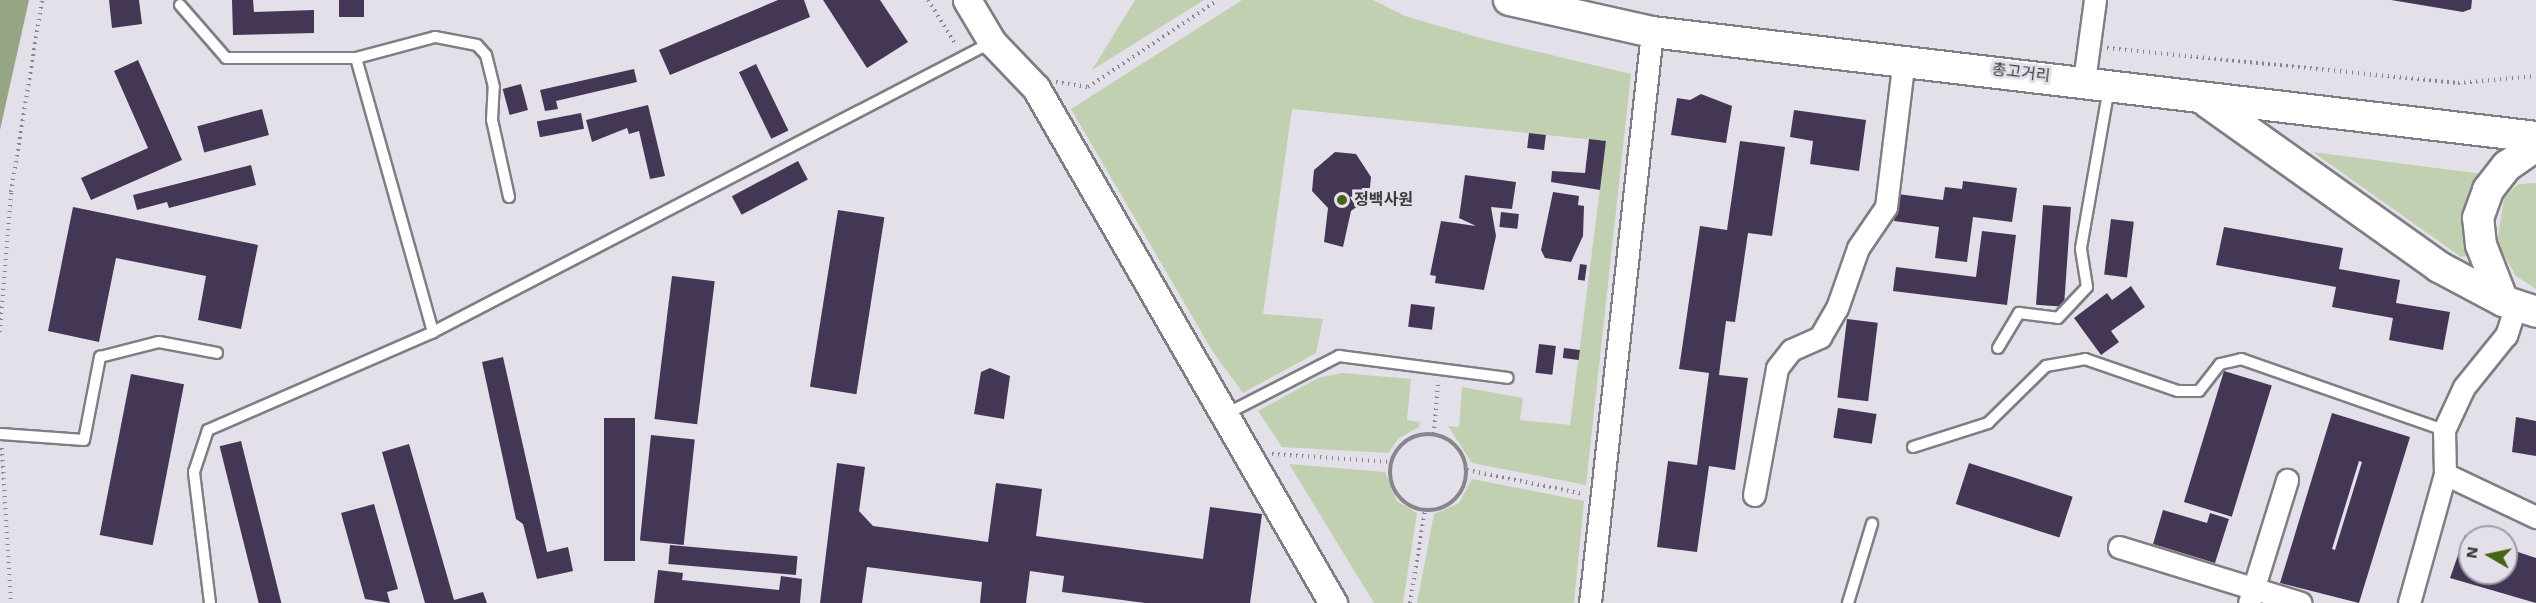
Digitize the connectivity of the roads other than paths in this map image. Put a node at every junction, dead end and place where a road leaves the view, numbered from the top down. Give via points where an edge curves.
1 (967, 0) edge
2 (1509, 0) edge
3 (2094, 0) edge
4 (180, 5) dead end
5 (1652, 32) junction
6 (993, 42) junction
7 (356, 58) junction
8 (1904, 58) junction
9 (2097, 83) junction
10 (2205, 100) junction
11 (2536, 137) edge
12 (2536, 146) edge
13 (508, 197) dead end
14 (2518, 306) edge
15 (433, 332) junction
16 (1998, 348) dead end
17 (217, 353) dead end
18 (1508, 378) dead end
19 (1228, 413) junction
20 (2444, 430) junction
21 (1, 434) edge
22 (1913, 447) dead end
23 (2445, 474) junction
24 (2287, 480) dead end
25 (1755, 495) dead end
26 (2536, 517) edge
27 (1872, 524) dead end
28 (2119, 547) dead end
29 (2252, 596) edge
30 (210, 603) edge
31 (1333, 603) edge
32 (1590, 603) edge
33 (1848, 603) edge
34 (2301, 603) edge
35 (2409, 603) edge

1 - 6 street
2 - 5 main road, 총고거리
3 - 9 street via 2088,46
4 - 7 lane via 226,58
5 - 8 main road, 총고거리
5 - 32 street
6 - 15 lane
6 - 19 street via 1035,88
7 - 13 lane via 435,37 477,45 486,55 494,87 492,120
7 - 15 lane
8 - 9 main road, 총고거리
8 - 25 street via 1886,207 1858,248 1837,308 1820,337 1791,350 1777,368
9 - 10 main road, 총고거리
9 - 16 lane via 2081,248 2087,287 2058,318 2019,313
10 - 11 main road, 총고거리
10 - 14 main road via 2439,267
12 - 14 main road via 2494,182 2478,218 2481,245
14 - 20 street via 2506,335 2464,387
15 - 30 lane via 208,430 194,472
17 - 21 lane via 159,342 100,357 84,440
18 - 19 lane via 1339,356
19 - 31 street
20 - 22 lane via 2241,359 2220,364 2199,391 2178,391 2085,359 2046,366 1988,423
20 - 23 street
23 - 26 street
23 - 35 street
24 - 29 street
27 - 33 lane
28 - 29 street
29 - 34 street

